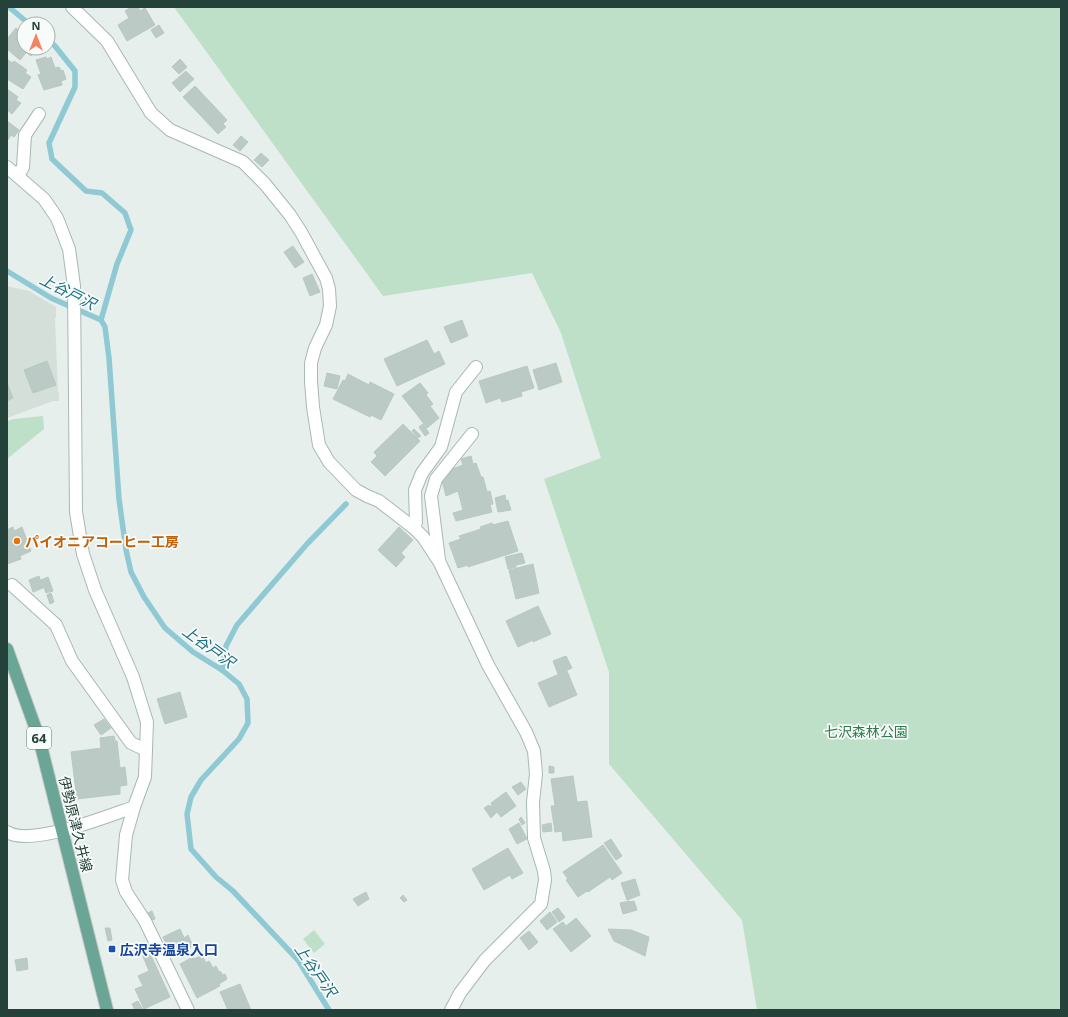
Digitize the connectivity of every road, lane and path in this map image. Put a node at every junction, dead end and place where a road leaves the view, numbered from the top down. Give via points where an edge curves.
1 (72, 7) edge
2 (39, 114) dead end
3 (7, 167) edge
4 (18, 176) junction
5 (476, 367) dead end
6 (472, 434) dead end
7 (414, 528) junction
8 (440, 563) junction
9 (12, 585) dead end
10 (7, 649) edge
11 (146, 750) junction
12 (134, 807) junction
13 (62, 830) junction
14 (7, 832) edge
15 (107, 1010) edge
16 (187, 1010) edge
17 (451, 1010) edge

1 - 7 street via 107,41 151,113 170,130 244,162 290,214 326,278 329,289 330,306 326,324 315,348 312,363 313,407 319,445 329,462 356,490 380,501
2 - 4 street via 25,135 23,166
3 - 4 street
4 - 11 street via 44,199 57,218 69,249 74,286 76,512 83,554 95,590 140,695 147,722
5 - 7 street via 456,392 441,446 422,473 415,490
6 - 8 street via 436,479 431,496
7 - 8 street
8 - 17 street via 488,665 534,751 534,838 545,880 541,904 485,960 460,993
9 - 11 street via 56,625 72,661 131,743
10 - 13 main road, 伊勢原津久井線 / 64 via 39,738
11 - 12 street via 145,777
12 - 13 street
12 - 16 street via 126,835 122,880 126,892 146,921
13 - 14 street via 42,835 21,836
13 - 15 main road, 伊勢原津久井線 / 64

